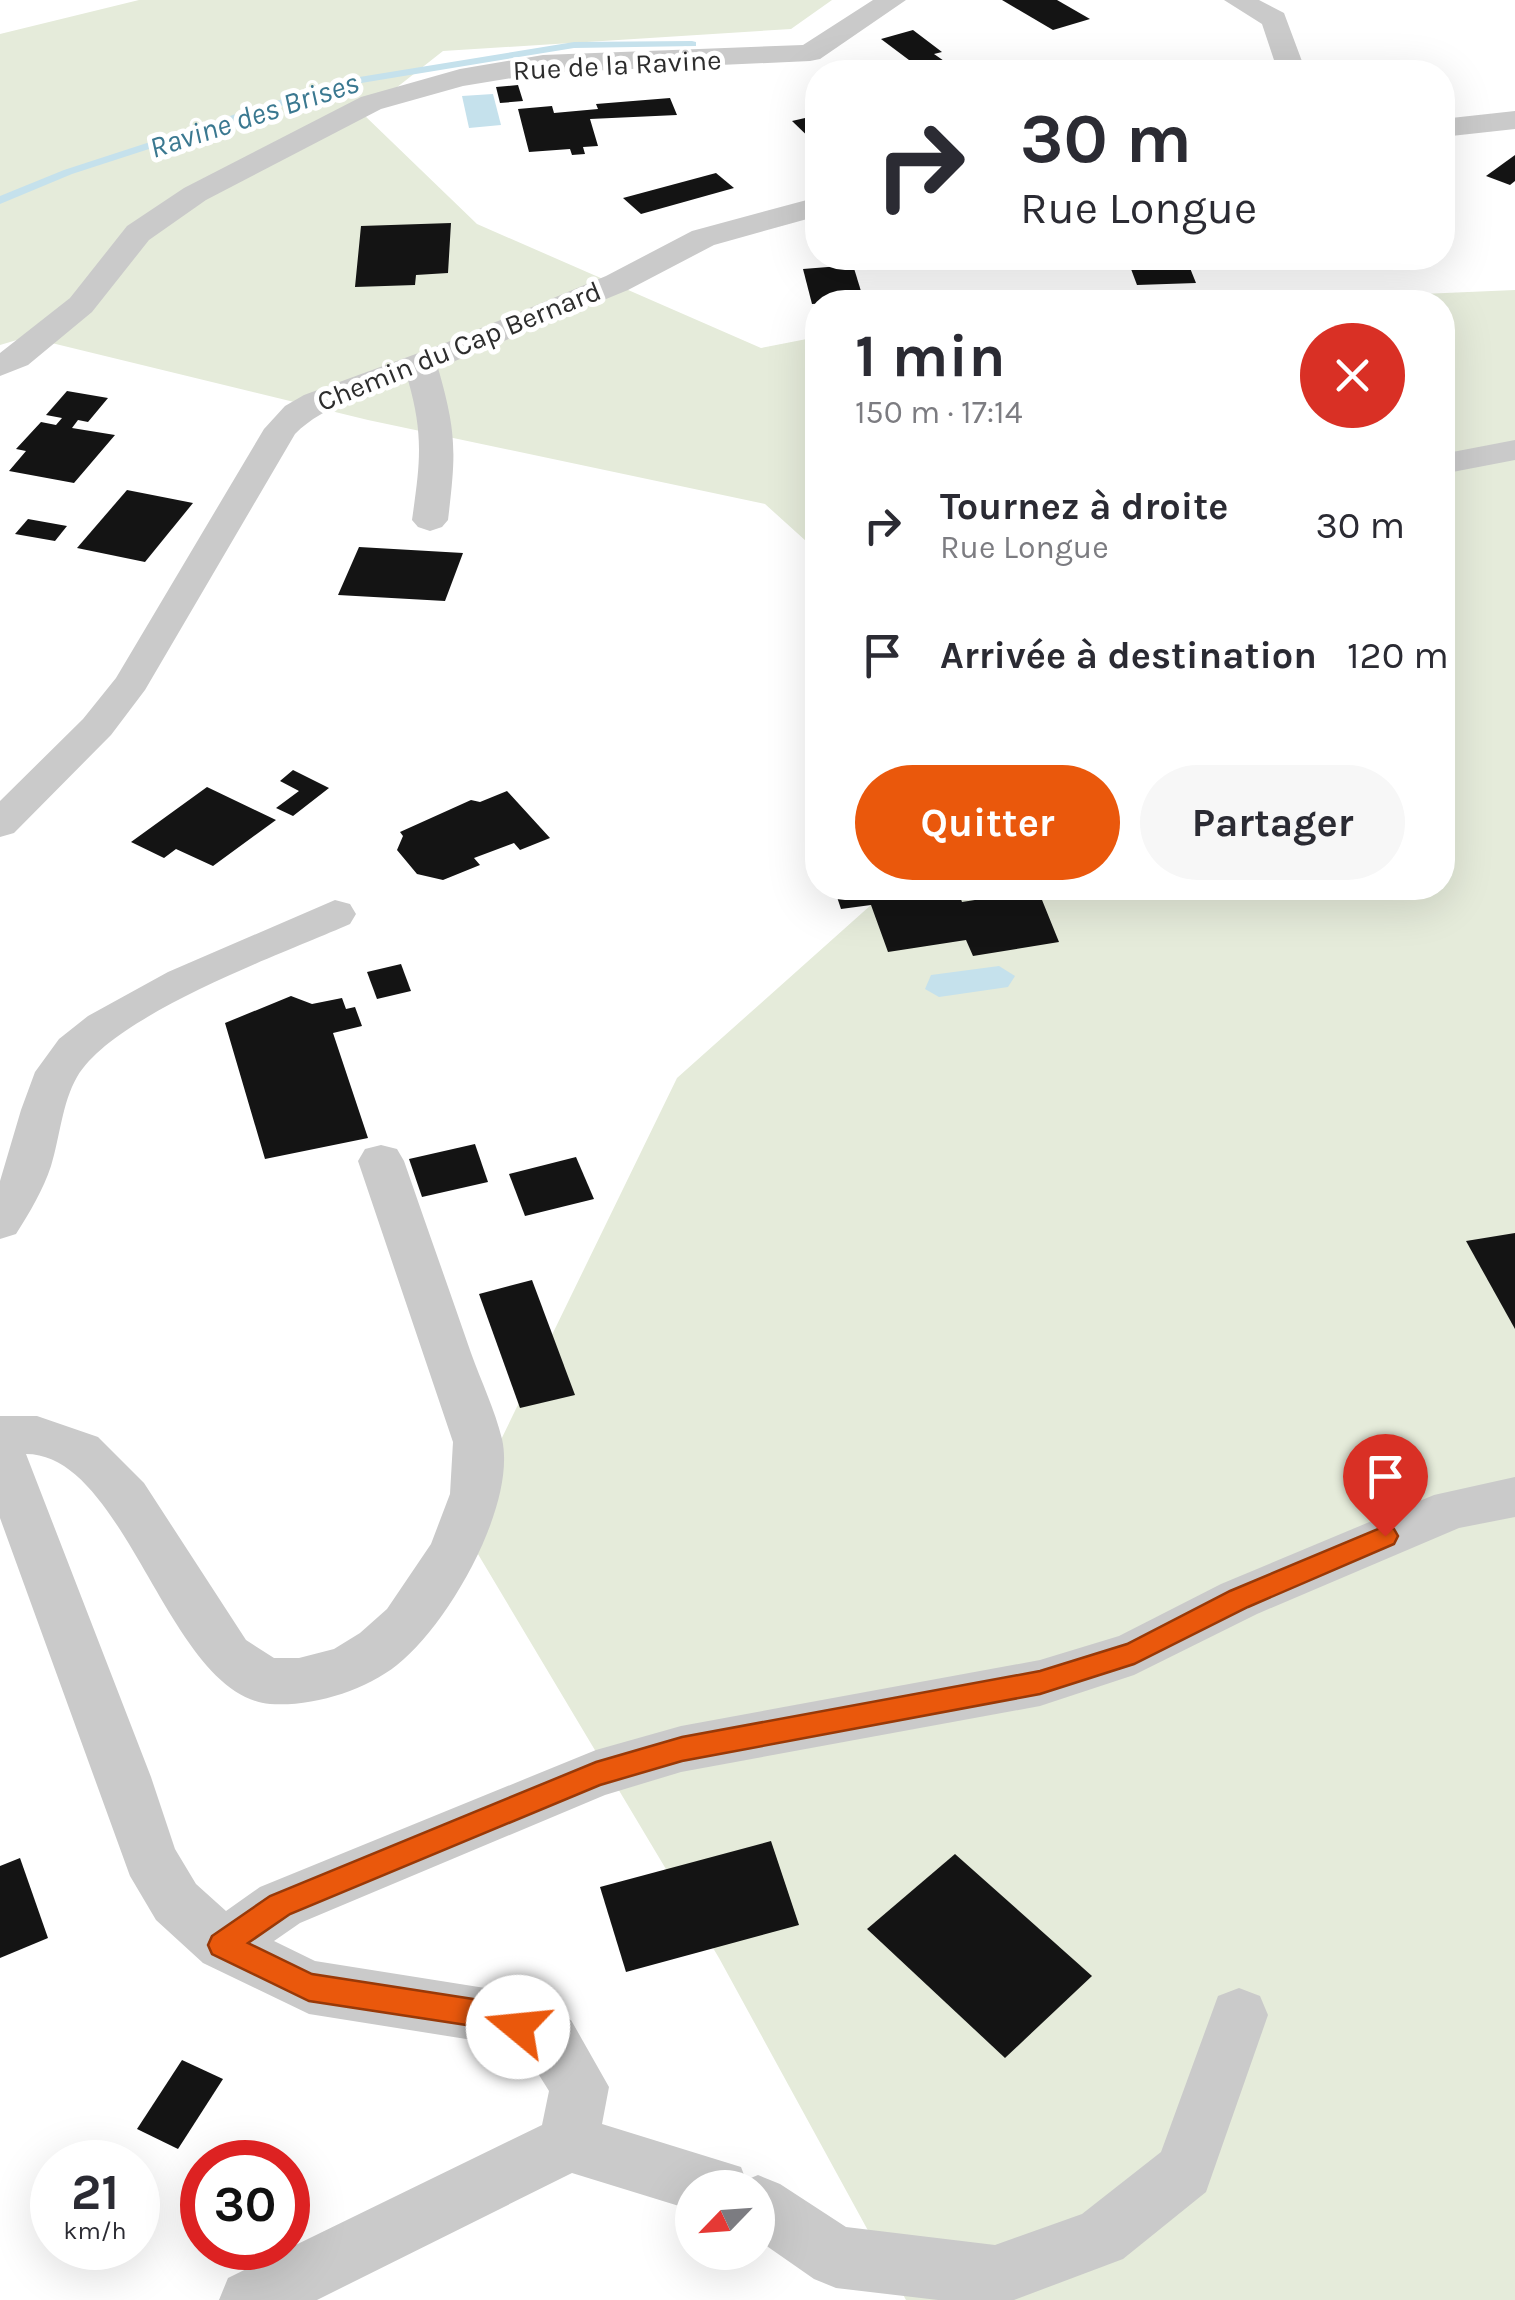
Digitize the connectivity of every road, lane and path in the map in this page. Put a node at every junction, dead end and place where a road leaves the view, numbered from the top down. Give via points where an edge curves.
1 (892, 0) edge
2 (1238, 0) edge
3 (1288, 60) edge
4 (1515, 120) edge
5 (1455, 127) edge
6 (805, 210) edge
7 (420, 363) junction
8 (0, 366) edge
9 (1515, 450) edge
10 (1455, 462) edge
11 (430, 520) dead end
12 (0, 824) edge
13 (335, 914) dead end
14 (380, 1161) dead end
15 (0, 1222) edge
16 (0, 1435) edge
17 (0, 1452) edge
18 (1515, 1497) edge
19 (222, 1945) junction
20 (1239, 2016) dead end
21 (569, 2143) junction
22 (675, 2175) edge
23 (775, 2216) edge
24 (250, 2300) edge

1 - 8 street, Rue de la Ravine via 810,53 543,64 371,103 195,194 138,233 81,305
2 - 3 street via 1274,18
4 - 5 street
6 - 7 street, Chemin du Cap Bernard via 703,238 617,283
7 - 11 street via 437,423
7 - 12 street, Chemin du Cap Bernard via 316,402 280,429 132,682 97,727
9 - 10 street
13 - 15 street via 124,1011 82,1039 58,1071 20,1196
14 - 16 street via 478,1442 475,1494 454,1553 405,1624 379,1649 348,1668 298,1682 266,1680 227,1656 126,1497 80,1451 37,1435
17 - 19 street via 150,1858 176,1902
18 - 19 street via 1452,1509 1239,1599 1134,1653 1040,1682 682,1749 596,1774 280,1905
19 - 21 street via 309,1988 486,2015 550,2039 579,2087
20 - 23 street via 1185,2171 1101,2238 994,2276 836,2257
21 - 22 street
21 - 24 street

